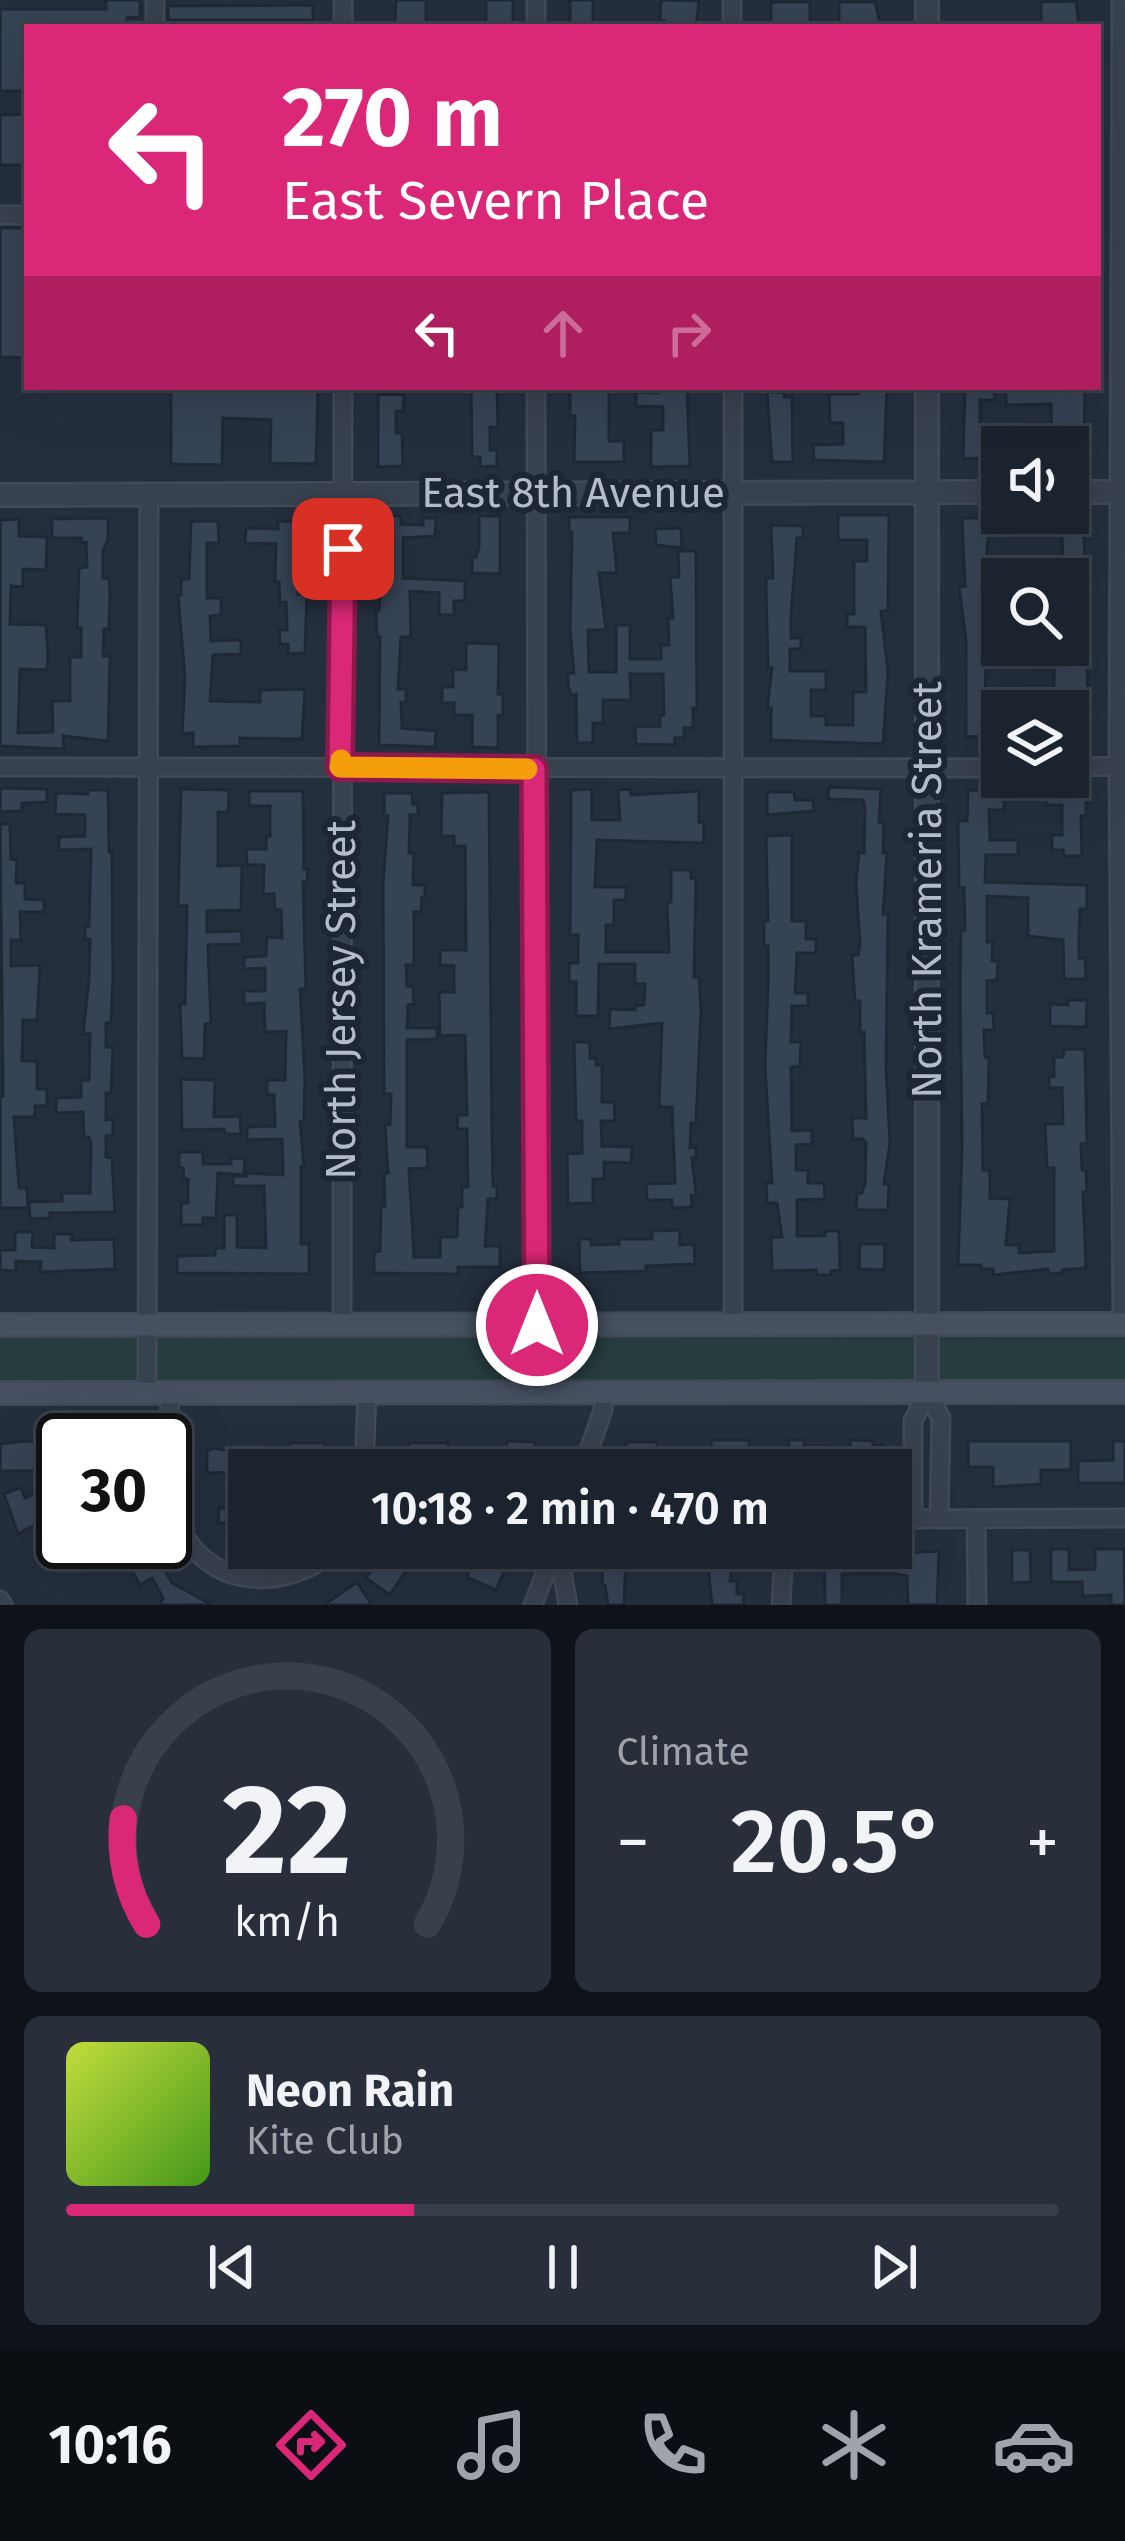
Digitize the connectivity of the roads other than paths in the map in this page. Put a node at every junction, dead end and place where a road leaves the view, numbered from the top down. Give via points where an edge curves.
1 (1121, 0) edge
2 (1122, 214) edge
3 (343, 390) edge
4 (536, 390) edge
5 (733, 390) edge
6 (927, 390) edge
7 (538, 492) junction
8 (149, 493) junction
9 (343, 493) junction
10 (733, 493) junction
11 (927, 493) junction
12 (981, 493) edge
13 (1089, 493) edge
14 (1123, 493) edge
15 (0, 495) edge
16 (147, 765) junction
17 (0, 766) edge
18 (730, 766) junction
19 (1122, 766) edge
20 (340, 767) junction
21 (1089, 767) edge
22 (981, 768) edge
23 (534, 769) junction
24 (927, 769) junction
25 (733, 1324) junction
26 (927, 1324) junction
27 (1123, 1324) edge
28 (0, 1325) edge
29 (149, 1325) junction
30 (343, 1325) junction
31 (537, 1325) junction
32 (604, 1391) junction
33 (367, 1392) junction
34 (538, 1392) junction
35 (1125, 1392) edge
36 (0, 1393) edge
37 (159, 1393) junction
38 (927, 1393) junction
39 (365, 1449) edge
40 (589, 1449) edge
41 (1125, 1518) edge
42 (913, 1519) joint
43 (939, 1519) junction
44 (976, 1519) junction
45 (312, 1569) edge
46 (548, 1569) edge
47 (560, 1569) edge
48 (783, 1569) edge
49 (533, 1605) edge
50 (568, 1605) edge
51 (781, 1605) edge
52 (977, 1605) edge

1 - 2 street
2 - 14 street
3 - 9 street, North Jersey Street
4 - 7 street
5 - 10 street
6 - 11 street, North Krameria Street
7 - 9 street, East 8th Avenue
7 - 10 street, East 8th Avenue
7 - 23 street
8 - 9 street, East 8th Avenue
8 - 15 street, East 8th Avenue
8 - 16 street
9 - 20 street, North Jersey Street
10 - 11 street, East 8th Avenue
10 - 18 street
11 - 12 street, East 8th Avenue
11 - 24 street, North Krameria Street
13 - 14 street
14 - 19 street
16 - 17 street
16 - 20 street
16 - 29 street
18 - 23 street
18 - 24 street
18 - 25 street
19 - 21 street
19 - 27 street
20 - 23 street
20 - 30 street, North Jersey Street
22 - 24 street
23 - 31 street
24 - 26 street, North Krameria Street
25 - 26 main road
25 - 31 main road
26 - 27 main road
26 - 38 street, North Krameria Street
28 - 29 main road
29 - 30 main road
29 - 37 street
30 - 31 main road
31 - 34 street
32 - 34 main road
32 - 38 main road
32 - 40 street
33 - 34 main road
33 - 37 main road
33 - 39 street
35 - 38 main road
36 - 37 main road
37 - 45 street via 172,1508 196,1550 246,1579
38 - 42 street, North Krameria Street via 913,1420
38 - 43 street, North Krameria Street via 940,1418
41 - 44 street
42 - 43 street
43 - 44 street
44 - 52 street
46 - 49 street
47 - 50 street
48 - 51 street

